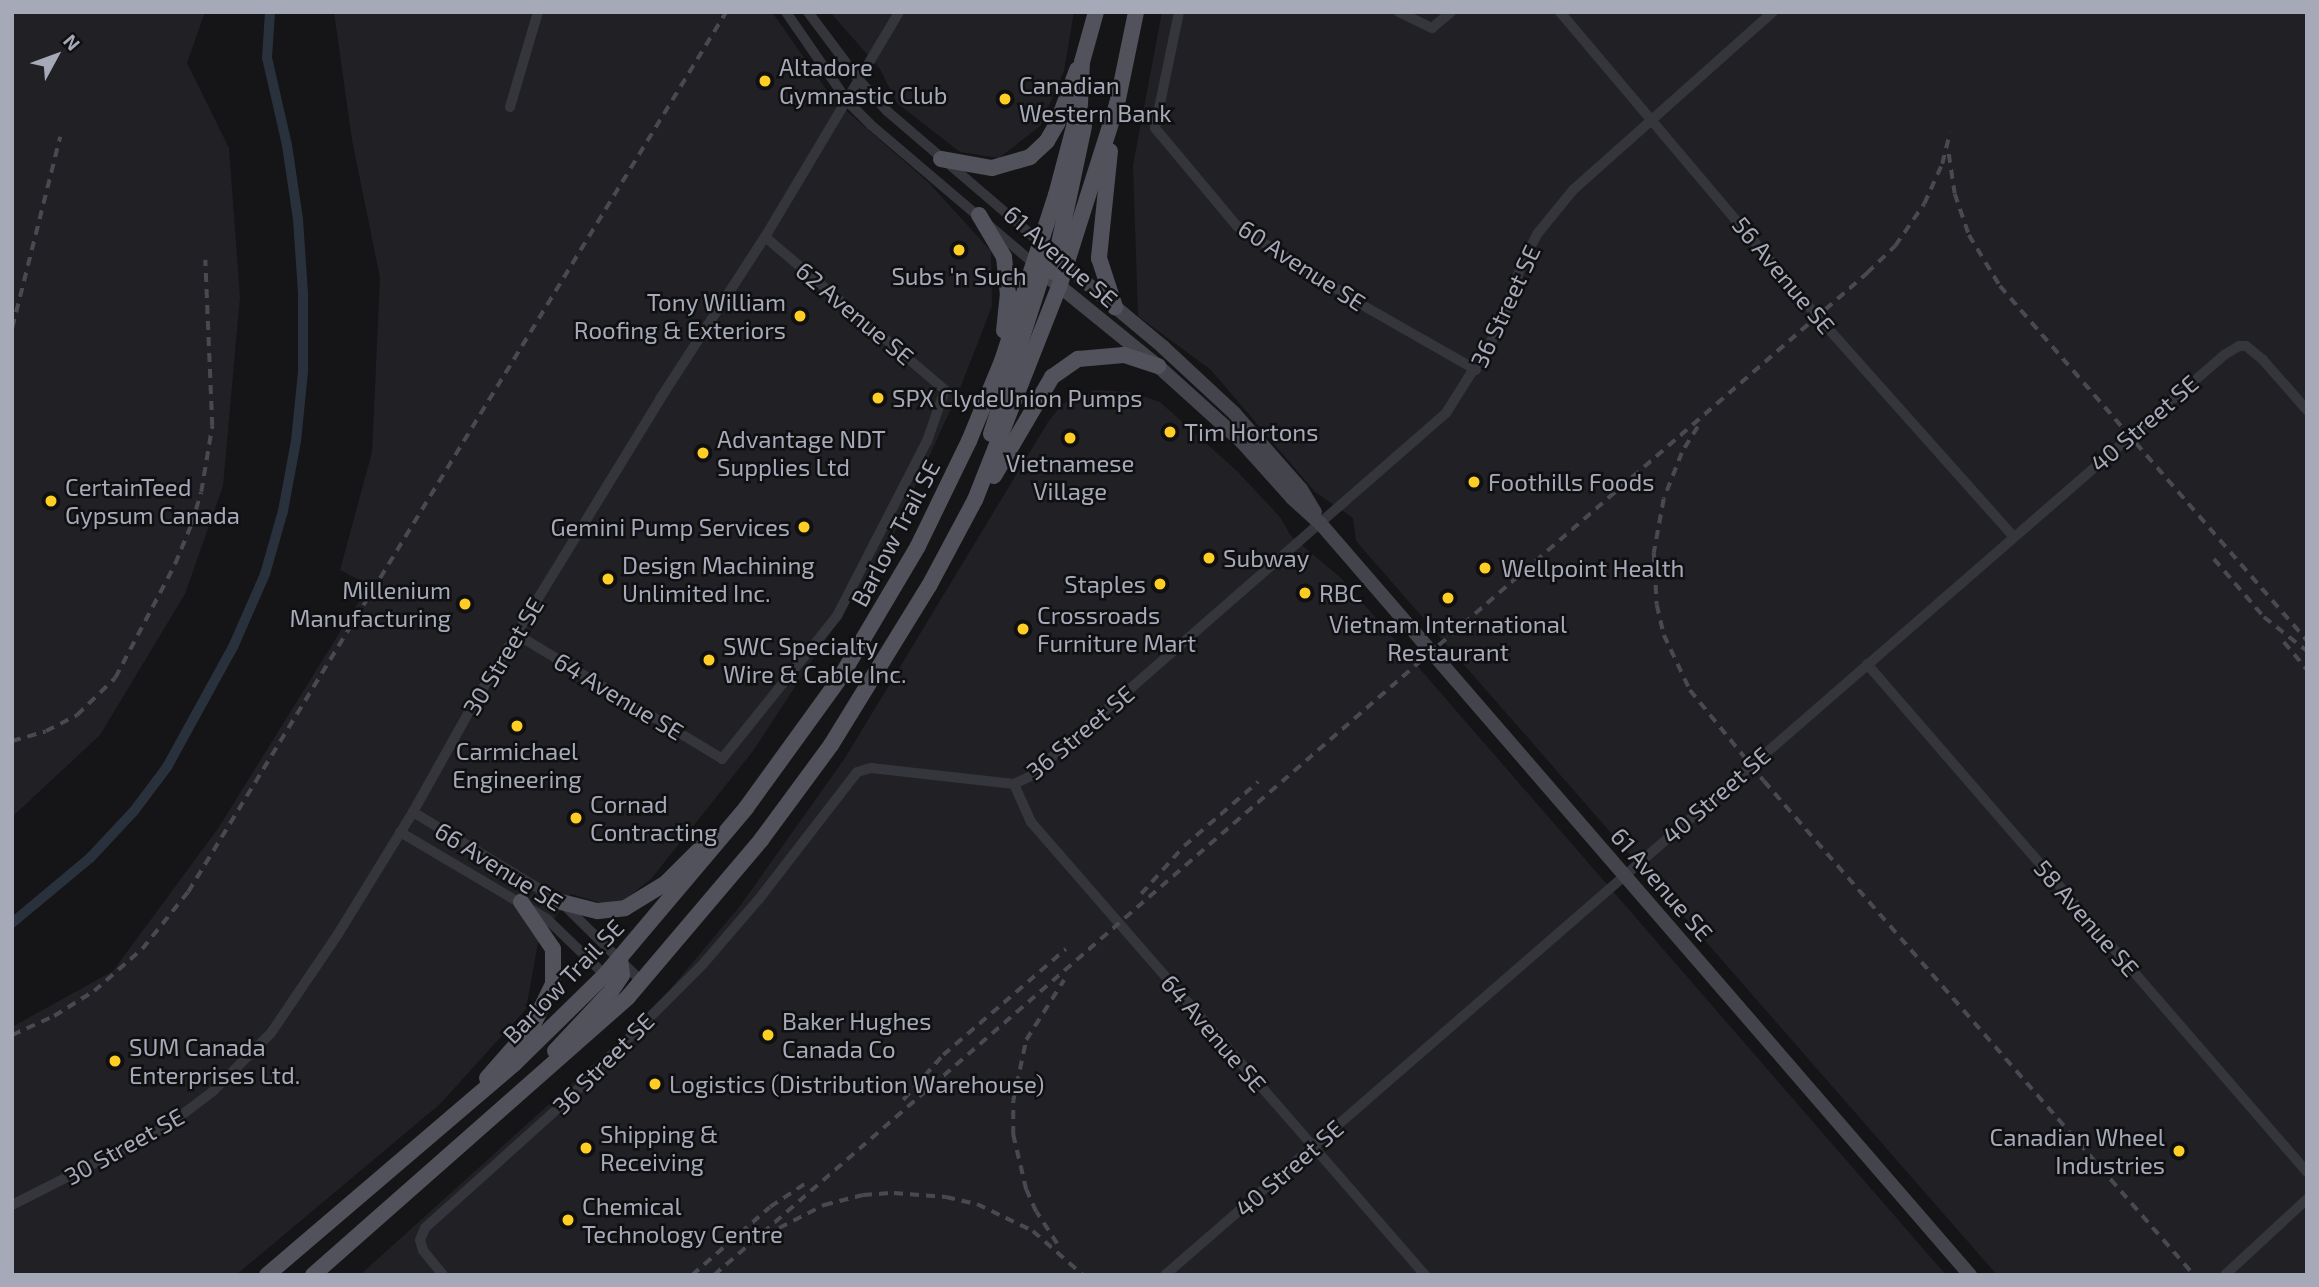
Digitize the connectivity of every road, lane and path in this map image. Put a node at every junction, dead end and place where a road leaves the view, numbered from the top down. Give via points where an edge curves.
1 (538, 12) edge
2 (786, 12) edge
3 (808, 12) edge
4 (899, 12) edge
5 (1096, 12) edge
6 (1136, 12) edge
7 (1179, 12) edge
8 (1399, 12) edge
9 (1451, 12) edge
10 (1560, 12) edge
11 (1773, 12) edge
12 (1082, 62) junction
13 (859, 80) junction
14 (848, 102) junction
15 (1080, 104) junction
16 (1117, 104) junction
17 (510, 107) dead end
18 (1653, 118) junction
19 (941, 159) junction
20 (979, 215) junction
21 (765, 237) junction
22 (1041, 243) junction
23 (1060, 261) junction
24 (1037, 267) junction
25 (1059, 287) junction
26 (1115, 307) junction
27 (1002, 361) junction
28 (1158, 366) junction
29 (1476, 370) junction
30 (2307, 410) edge
31 (992, 460) junction
32 (975, 500) junction
33 (1321, 523) junction
34 (2012, 536) junction
35 (516, 634) junction
36 (1867, 664) junction
37 (722, 759) joint
38 (1014, 784) junction
39 (746, 808) junction
40 (413, 812) junction
41 (400, 832) junction
42 (1624, 875) junction
43 (521, 902) junction
44 (561, 902) junction
45 (620, 959) junction
46 (610, 980) junction
47 (642, 982) junction
48 (628, 997) junction
49 (519, 1093) junction
50 (468, 1102) junction
51 (1314, 1147) junction
52 (2307, 1172) edge
53 (2307, 1199) edge
54 (12, 1205) edge
55 (267, 1275) edge
56 (313, 1275) edge
57 (443, 1275) edge
58 (1165, 1275) edge
59 (1425, 1275) edge
60 (1970, 1275) edge
61 (2225, 1275) edge

1 - 17 street
2 - 14 street, 61 Avenue SE
3 - 13 street, 61 Avenue SE
4 - 13 street, 30 Street SE
5 - 12 main road, Barlow Trail SE
6 - 16 main road, Barlow Trail SE
7 - 29 street, 60 Avenue SE via 1155,128 1237,226
8 - 9 street via 1432,28
10 - 18 street, 56 Avenue SE
11 - 18 street, 36 Street SE
12 - 15 main road, Barlow Trail SE
12 - 19 main road via 1057,124 1030,157 992,168
13 - 14 street, 30 Street SE
13 - 19 street, 61 Avenue SE
14 - 20 street, 61 Avenue SE
14 - 21 street, 30 Street SE
15 - 22 main road, Barlow Trail SE
15 - 23 main road via 1086,120
16 - 23 main road, Barlow Trail SE
16 - 26 main road via 1099,258
18 - 29 street, 36 Street SE via 1573,190 1538,233 1499,329
18 - 34 street, 56 Avenue SE via 1818,316
19 - 22 street, 61 Avenue SE
20 - 24 street, 61 Avenue SE
20 - 27 main road via 1003,257 1008,293
21 - 35 street, 30 Street SE
21 - 37 street, 62 Avenue SE via 945,390 927,441 837,616
22 - 23 street, 61 Avenue SE
22 - 24 main road, Barlow Trail SE
23 - 25 main road, Barlow Trail SE
23 - 26 street, 61 Avenue SE
24 - 25 street, 61 Avenue SE
24 - 27 main road, Barlow Trail SE
24 - 31 main road via 991,434
25 - 28 street, 61 Avenue SE
25 - 31 main road, Barlow Trail SE
26 - 33 street, 61 Avenue SE via 1236,414 1301,489
27 - 39 main road, Barlow Trail SE via 969,441 892,592 840,678
28 - 32 main road via 1124,355 1098,355 1077,359 1052,377 989,485
28 - 33 street, 61 Avenue SE via 1242,442
29 - 33 street, 36 Street SE via 1446,413
30 - 34 street, 40 Street SE via 2255,352 2239,346
31 - 32 main road, Barlow Trail SE
32 - 47 main road, Barlow Trail SE via 929,586 831,745 761,839
33 - 38 street, 36 Street SE via 1029,777
33 - 42 street, 61 Avenue SE
34 - 36 street, 40 Street SE
35 - 37 street, 64 Avenue SE
35 - 40 street, 30 Street SE
36 - 42 street, 40 Street SE
36 - 52 street, 58 Avenue SE
38 - 51 street, 64 Avenue SE via 1031,822
38 - 57 street, 36 Street SE via 871,768 857,772 703,964 564,1103 425,1228 420,1240 423,1250
39 - 44 main road via 642,900 625,908 598,911
39 - 45 main road, Barlow Trail SE
40 - 41 street, 30 Street SE
40 - 44 street, 66 Avenue SE
41 - 43 street, 66 Avenue SE
41 - 54 street, 30 Street SE via 271,1033 212,1092 166,1127
42 - 51 street, 40 Street SE
42 - 60 street, 61 Avenue SE
43 - 46 street, 66 Avenue SE via 547,919
43 - 50 main road via 553,949 553,984 531,1027
44 - 45 street, 66 Avenue SE
45 - 46 main road, Barlow Trail SE
45 - 47 street, 66 Avenue SE
46 - 48 street, 66 Avenue SE
46 - 49 main road
46 - 50 main road, Barlow Trail SE
47 - 48 main road, Barlow Trail SE
48 - 49 main road, Barlow Trail SE
49 - 56 main road, Barlow Trail SE
50 - 55 main road, Barlow Trail SE
51 - 58 street, 40 Street SE
51 - 59 street, 64 Avenue SE
53 - 61 street

